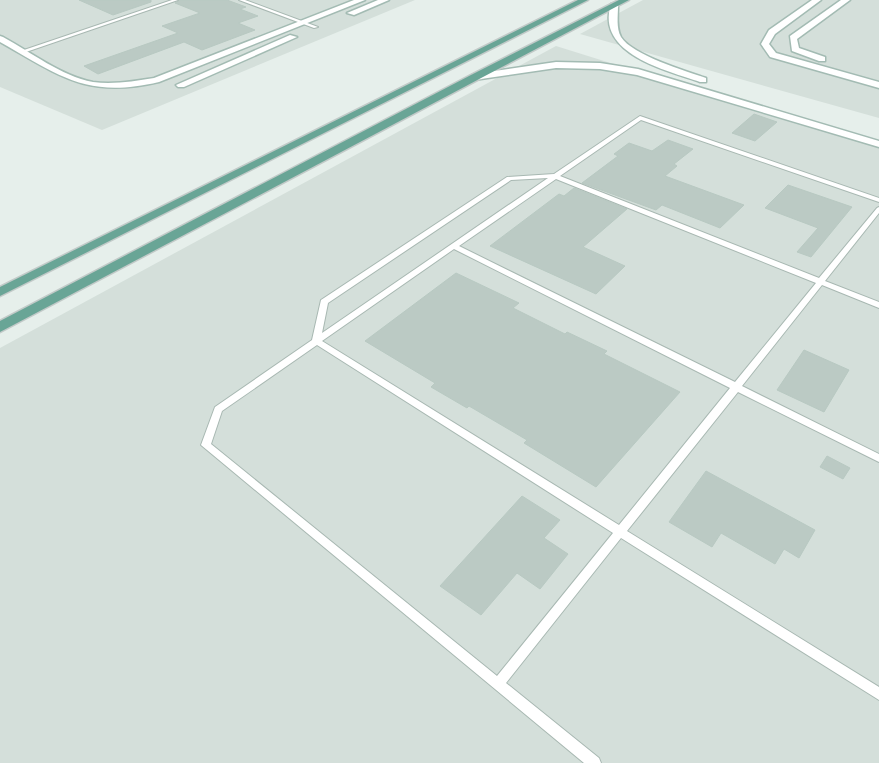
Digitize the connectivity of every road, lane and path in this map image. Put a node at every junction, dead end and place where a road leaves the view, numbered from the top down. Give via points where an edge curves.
1 (176, 0) edge
2 (240, 0) edge
3 (361, 0) edge
4 (385, 0) edge
5 (584, 0) edge
6 (625, 0) edge
7 (817, 0) edge
8 (846, 0) edge
9 (614, 6) junction
10 (303, 23) junction
11 (316, 28) junction
12 (0, 39) edge
13 (24, 51) junction
14 (835, 62) dead end
15 (474, 77) junction
16 (714, 83) dead end
17 (181, 85) dead end
18 (879, 85) edge
19 (879, 144) edge
20 (555, 176) junction
21 (879, 200) edge
22 (879, 209) edge
23 (453, 246) junction
24 (821, 282) junction
25 (0, 292) edge
26 (879, 305) edge
27 (0, 327) edge
28 (316, 341) junction
29 (736, 387) junction
30 (879, 458) edge
31 (620, 532) junction
32 (498, 684) junction
33 (879, 694) edge
34 (594, 763) edge

1 - 13 lane
2 - 10 lane
3 - 10 street
4 - 11 street
5 - 25 main road
6 - 9 main road
7 - 18 street via 772,32 765,44 773,55
8 - 14 street via 793,38 796,49
9 - 15 main road
9 - 16 street via 618,38 646,59
10 - 11 lane
10 - 13 street via 156,80 134,84 90,84
11 - 17 street
12 - 13 street
15 - 19 street via 556,65 600,66 638,72
15 - 27 main road
20 - 21 lane via 640,118
20 - 23 lane
20 - 24 lane
20 - 28 lane via 509,178 324,302
22 - 24 lane
23 - 28 lane
23 - 29 lane
24 - 26 lane
24 - 29 lane
28 - 31 lane
28 - 32 lane via 218,409 206,445
29 - 30 lane
29 - 31 lane
31 - 32 lane
31 - 33 lane
32 - 34 lane

